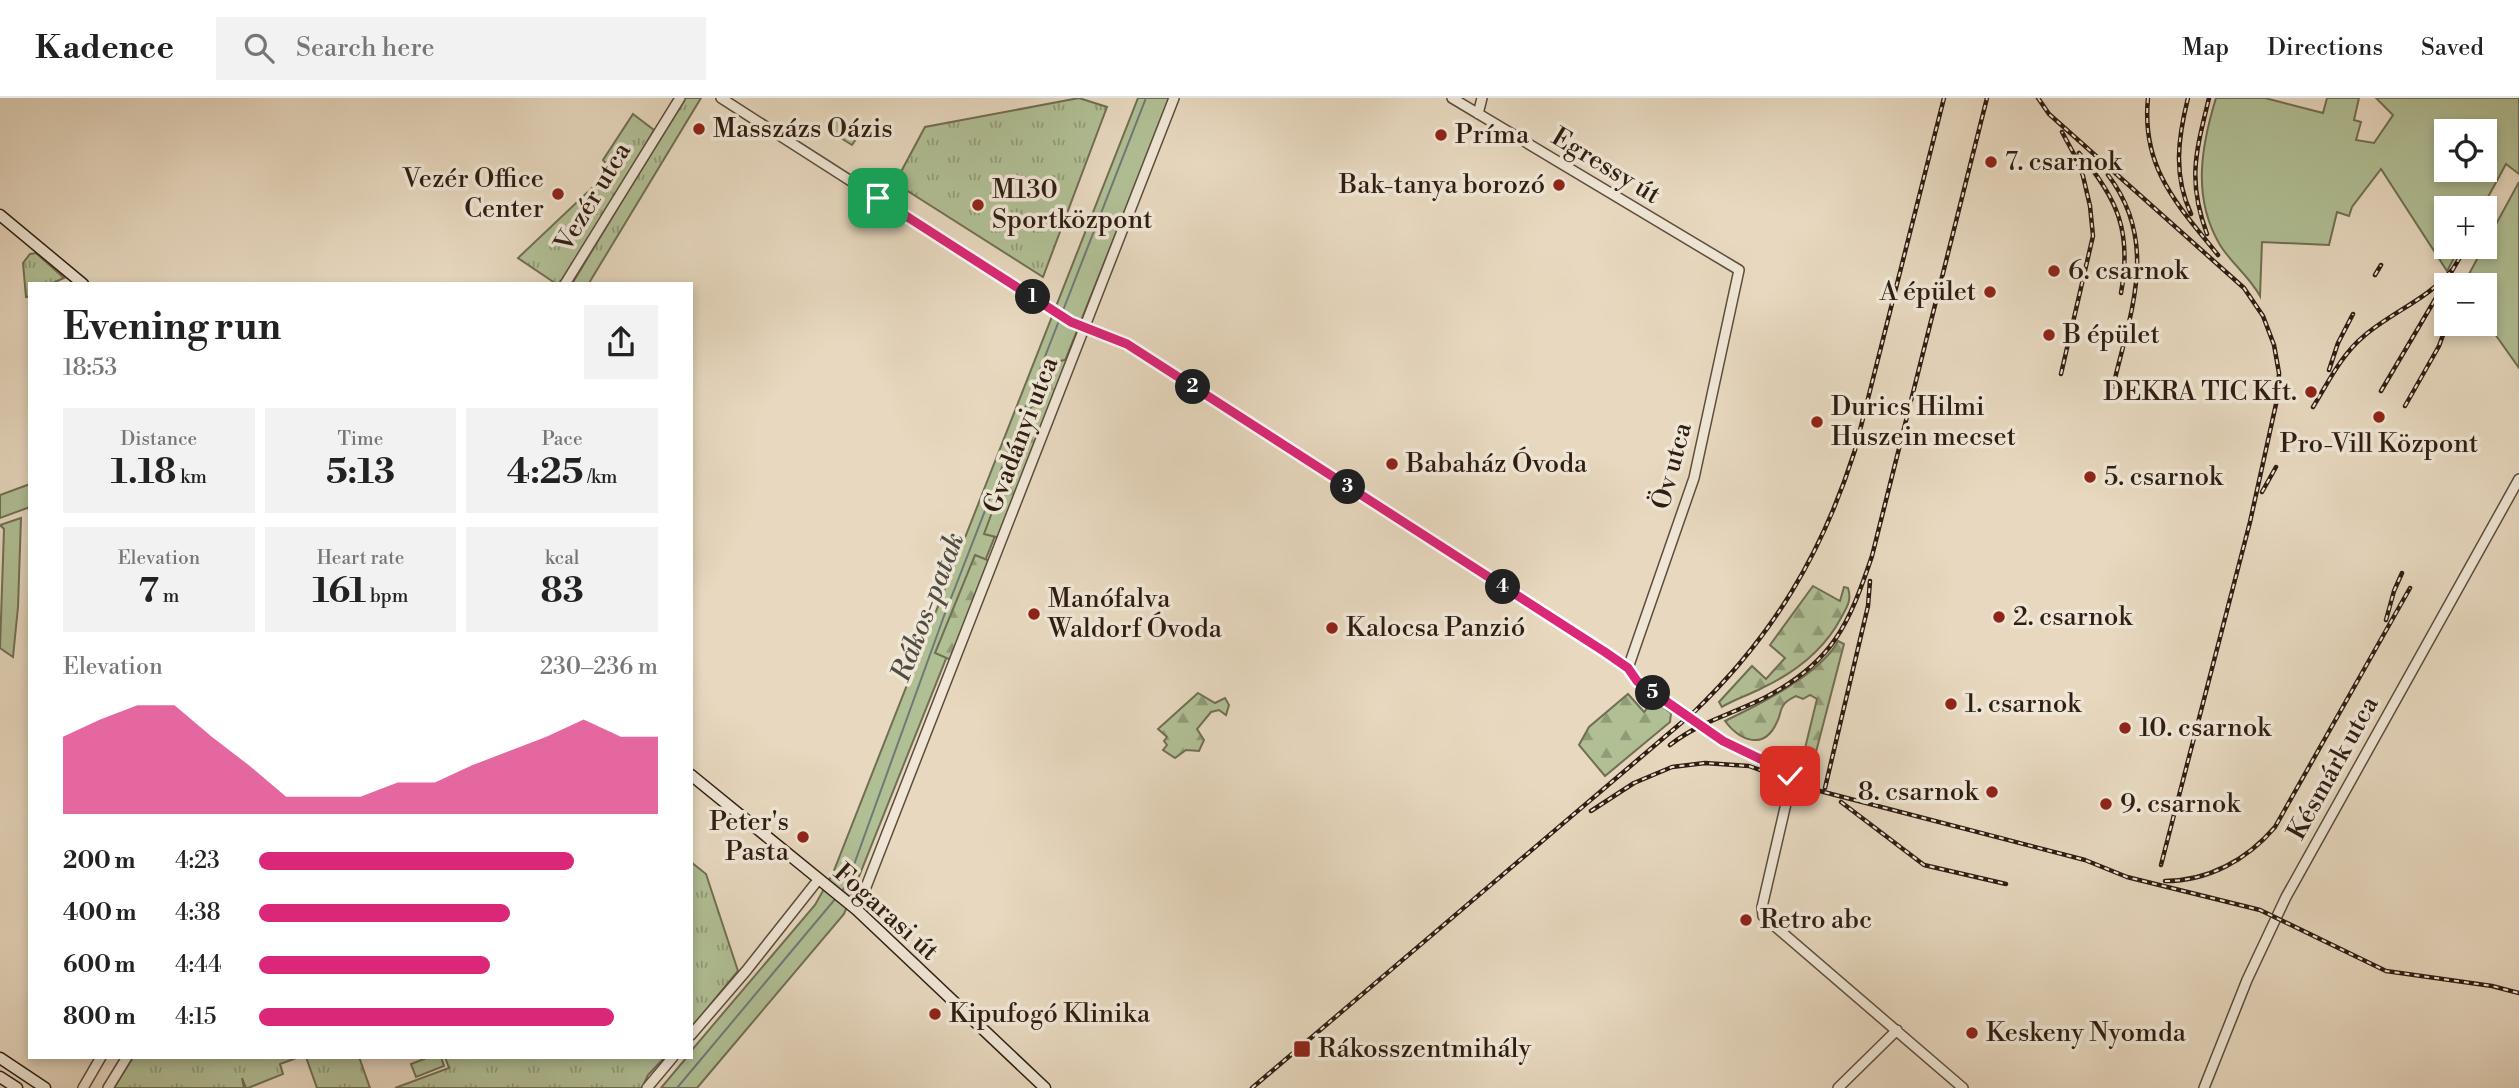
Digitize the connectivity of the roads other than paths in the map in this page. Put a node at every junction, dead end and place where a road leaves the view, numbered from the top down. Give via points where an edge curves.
1 (680, 98) edge
2 (721, 98) edge
3 (1174, 98) edge
4 (1452, 98) edge
5 (1482, 98) edge
6 (1478, 114) junction
7 (0, 215) edge
8 (1739, 270) joint
9 (81, 282) edge
10 (566, 282) edge
11 (1085, 327) junction
12 (2519, 479) edge
13 (1628, 668) junction
14 (693, 777) edge
15 (818, 880) junction
16 (867, 887) junction
17 (841, 898) junction
18 (857, 911) junction
19 (1896, 1030) junction
20 (693, 1033) edge
21 (0, 1058) edge
22 (100, 1059) edge
23 (126, 1059) edge
24 (671, 1059) edge
25 (0, 1077) edge
26 (17, 1088) edge
27 (45, 1088) edge
28 (83, 1088) edge
29 (108, 1088) edge
30 (647, 1088) edge
31 (1045, 1088) edge
32 (1838, 1088) edge
33 (1963, 1088) edge
34 (2204, 1088) edge

1 - 10 street, Vezér utca
2 - 11 street
3 - 11 street, Gvadányi utca
4 - 6 street, Egressy út
5 - 6 street
6 - 8 street, Egressy út
7 - 9 main road
8 - 13 street, Öv utca via 1694,478
11 - 13 street via 1127,344
11 - 16 street, Gvadányi utca
12 - 34 street, Késmárk utca via 2286,897
13 - 19 street via 1637,681 1716,737 1785,771 1791,782 1763,916
14 - 15 main road, Fogarasi út
15 - 17 main road, Fogarasi út
15 - 20 street
16 - 17 street via 853,897
16 - 18 street, Gvadányi utca
17 - 18 main road, Fogarasi út
18 - 31 main road, Fogarasi út
19 - 32 street
19 - 33 street
21 - 27 main road
22 - 28 street
23 - 29 street
24 - 30 street
25 - 26 main road

